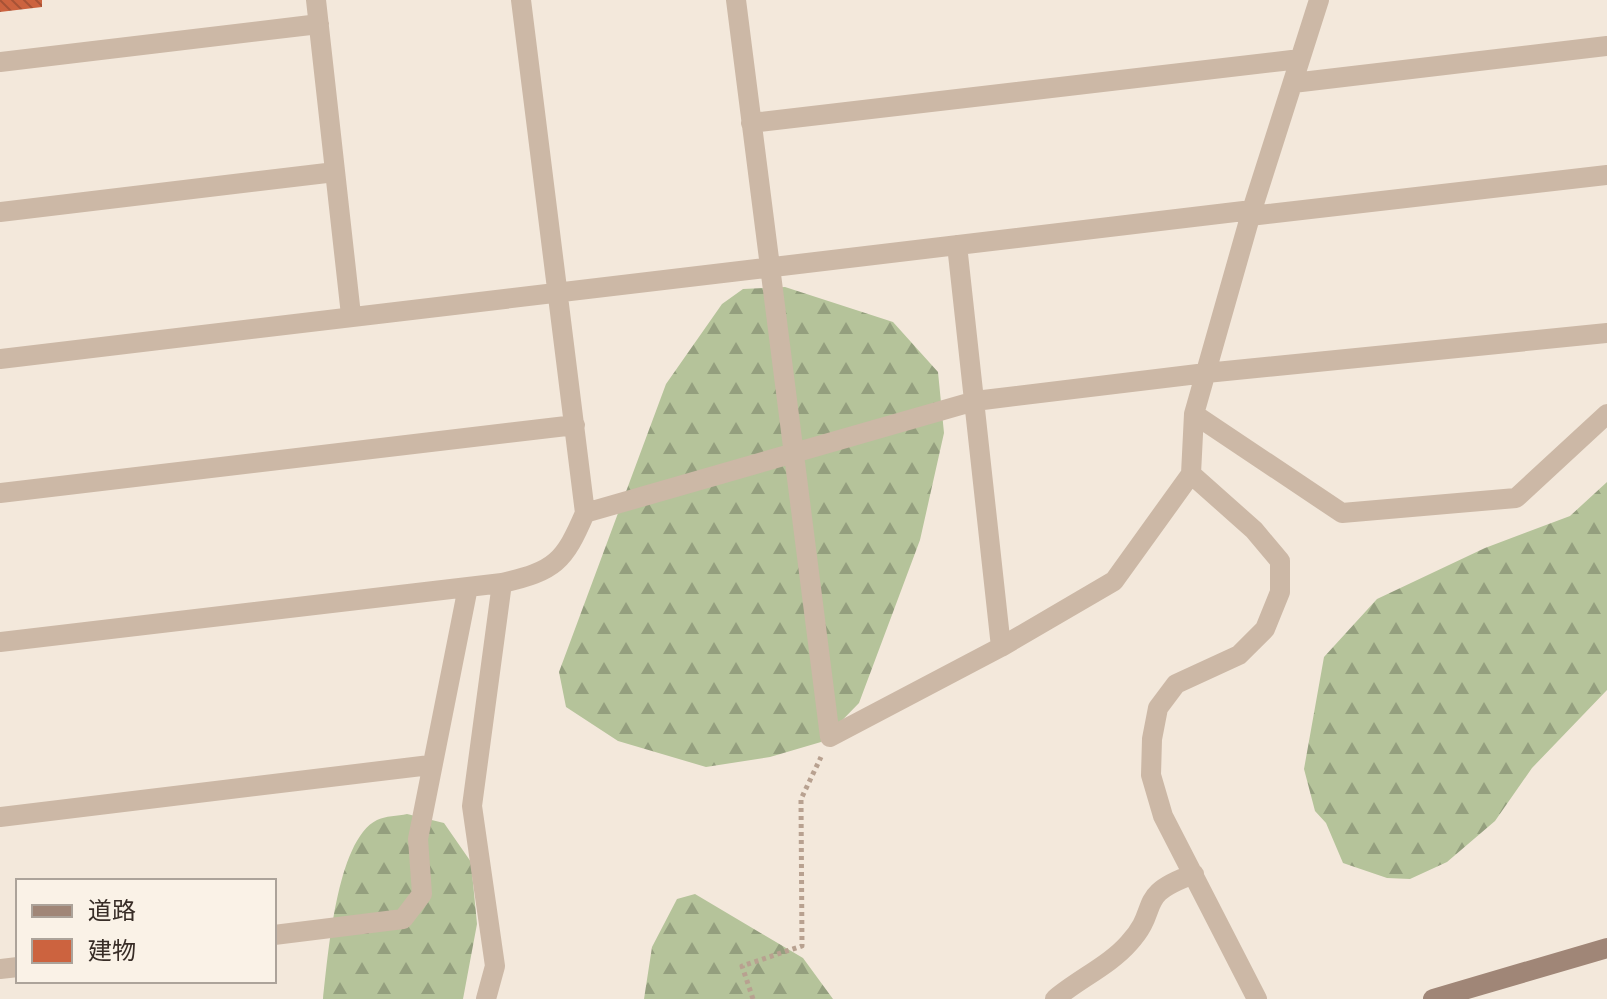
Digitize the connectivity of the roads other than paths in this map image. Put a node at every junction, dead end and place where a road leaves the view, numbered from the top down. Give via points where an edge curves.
1 (316, 0) edge
2 (521, 0) edge
3 (736, 0) edge
4 (1319, 0) edge
5 (319, 24) junction
6 (1607, 46) edge
7 (1300, 59) junction
8 (0, 62) edge
9 (1293, 83) junction
10 (751, 123) junction
11 (335, 172) junction
12 (1607, 175) edge
13 (0, 212) edge
14 (1251, 213) junction
15 (957, 245) junction
16 (767, 267) junction
17 (559, 290) junction
18 (351, 315) junction
19 (1607, 333) edge
20 (0, 359) edge
21 (1206, 373) junction
22 (975, 401) junction
23 (1194, 414) junction
24 (1607, 414) edge
25 (575, 425) junction
26 (793, 455) junction
27 (1191, 474) junction
28 (0, 493) edge
29 (585, 513) junction
30 (502, 583) junction
31 (468, 587) junction
32 (0, 642) edge
33 (1001, 647) junction
34 (430, 765) junction
35 (0, 817) edge
36 (1194, 874) junction
37 (276, 935) edge
38 (1607, 948) edge
39 (486, 999) edge
40 (1055, 999) edge
41 (1257, 999) edge
42 (1433, 999) edge

1 - 5 street
2 - 17 street
3 - 10 street
4 - 7 street
5 - 8 street
5 - 11 street
6 - 9 street
7 - 9 street
7 - 10 street
9 - 14 street
10 - 16 street
11 - 13 street
11 - 18 street
12 - 14 street
14 - 15 street
14 - 21 street
15 - 16 street
15 - 22 street
16 - 17 street
16 - 26 street
17 - 18 street
17 - 25 street
18 - 20 street
19 - 21 street
21 - 22 street
21 - 23 street
22 - 26 street
22 - 33 street
23 - 24 street via 1342,513 1516,498
23 - 27 street
25 - 28 street
25 - 29 street
26 - 29 street
26 - 33 street via 830,737
27 - 33 street via 1114,581
27 - 36 street via 1280,561 1280,592 1265,629 1239,655 1176,684 1158,708 1151,775 1163,816
29 - 30 street via 568,552 538,575
30 - 31 street
30 - 39 street via 472,806 495,966
31 - 32 street
31 - 34 street
34 - 35 street
34 - 37 street via 418,839 422,894 403,919
36 - 40 street via 1164,885 1154,894 1130,943
36 - 41 street
38 - 42 street

